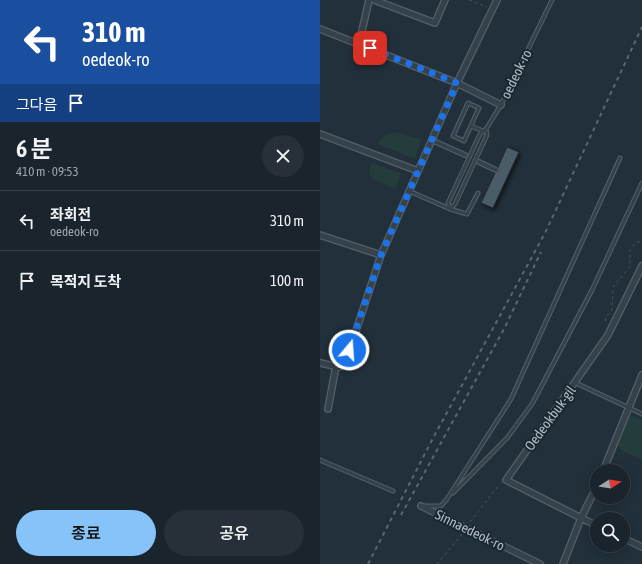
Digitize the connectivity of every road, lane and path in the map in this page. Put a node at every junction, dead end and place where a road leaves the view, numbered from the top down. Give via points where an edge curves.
1 (369, 0) edge
2 (374, 0) edge
3 (446, 0) edge
4 (469, 0) edge
5 (497, 0) edge
6 (552, 0) edge
7 (488, 8) dead end
8 (320, 28) edge
9 (359, 44) junction
10 (457, 83) junction
11 (501, 105) junction
12 (471, 126) junction
13 (484, 130) junction
14 (320, 134) edge
15 (436, 142) dead end
16 (465, 155) dead end
17 (620, 158) dead end
18 (479, 162) dead end
19 (496, 170) dead end
20 (418, 171) junction
21 (642, 184) edge
22 (409, 191) junction
23 (478, 193) dead end
24 (450, 209) junction
25 (320, 235) edge
26 (642, 241) edge
27 (381, 255) junction
28 (642, 266) edge
29 (605, 321) dead end
30 (320, 363) edge
31 (336, 366) junction
32 (642, 375) edge
33 (576, 383) junction
34 (629, 408) junction
35 (328, 409) dead end
36 (642, 414) edge
37 (320, 460) edge
38 (606, 464) edge
39 (500, 484) dead end
40 (393, 491) dead end
41 (447, 499) junction
42 (590, 500) edge
43 (421, 506) joint
44 (581, 518) junction
45 (470, 522) dead end
46 (590, 522) edge
47 (463, 532) dead end
48 (630, 541) edge
49 (642, 547) edge
50 (436, 564) edge
51 (540, 564) edge
52 (563, 564) edge

1 - 9 street
2 - 3 street via 435,23
4 - 7 path
5 - 10 street
6 - 11 lane, oedeok-ro
8 - 9 street, oedeok-ro
9 - 10 street, oedeok-ro
10 - 11 street, oedeok-ro
10 - 20 street
11 - 13 lane
12 - 12 lane via 479,108 468,103 453,136 464,141
12 - 13 lane
13 - 24 lane via 448,203
13 - 24 lane via 487,135 455,204
14 - 20 street
15 - 16 street
17 - 41 lane via 511,399
18 - 19 street
20 - 22 street
21 - 41 lane via 592,290 532,404 507,438
22 - 24 lane
22 - 27 street
23 - 24 lane via 467,214
25 - 27 street
26 - 29 path via 635,243 630,250 630,267 613,287 612,310
27 - 31 street via 344,364
28 - 33 street, Oedeokbuk-gil via 608,335
30 - 31 street
31 - 35 street
32 - 34 street
33 - 34 lane
33 - 44 street, Oedeokbuk-gil via 506,480
34 - 36 lane
34 - 38 street
37 - 40 lane
39 - 45 path
41 - 43 lane via 440,506
42 - 44 street
43 - 51 street, Sinnaedeok-ro
44 - 46 street, Oedeokbuk-gil
44 - 52 street
47 - 50 path
48 - 49 street

